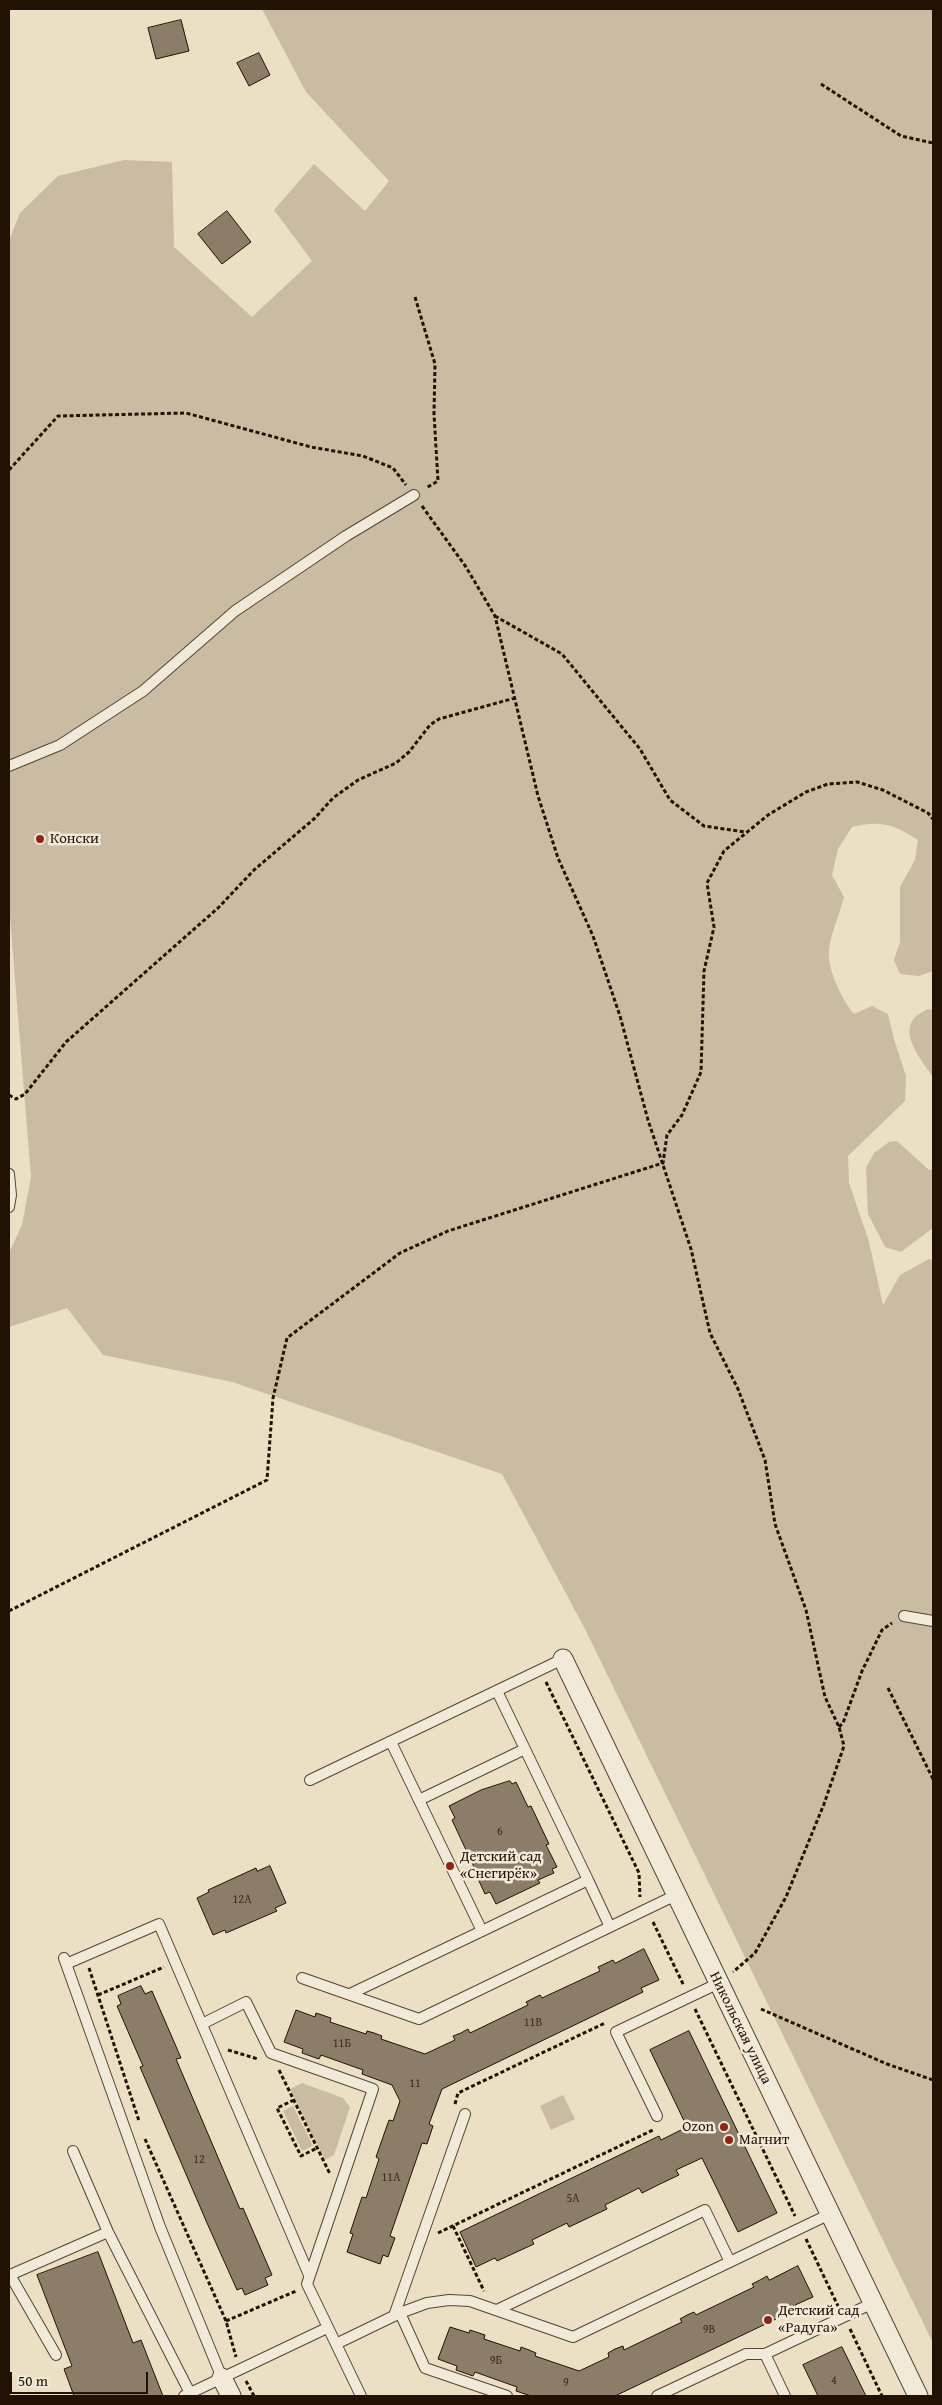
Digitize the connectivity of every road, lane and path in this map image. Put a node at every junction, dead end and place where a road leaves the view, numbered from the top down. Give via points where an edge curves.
1 (821, 84) dead end
2 (933, 143) edge
3 (415, 297) dead end
4 (9, 470) edge
5 (414, 495) junction
6 (495, 616) junction
7 (515, 698) junction
8 (9, 766) edge
9 (933, 818) edge
10 (745, 832) junction
11 (9, 1095) edge
12 (663, 1163) junction
13 (9, 1174) edge
14 (9, 1207) edge
15 (9, 1611) edge
16 (904, 1616) joint
17 (933, 1621) edge
18 (562, 1659) joint
19 (541, 1670) junction
20 (888, 1688) dead end
21 (496, 1691) junction
22 (839, 1727) junction
23 (391, 1742) junction
24 (525, 1750) junction
25 (933, 1779) edge
26 (310, 1780) dead end
27 (419, 1800) junction
28 (588, 1880) junction
29 (676, 1895) junction
30 (644, 1911) junction
31 (610, 1927) junction
32 (482, 1931) junction
33 (85, 1956) junction
34 (175, 1962) junction
35 (302, 1978) dead end
36 (719, 1983) junction
37 (684, 1985) junction
38 (675, 1990) dead end
39 (350, 1994) junction
40 (98, 1995) junction
41 (690, 1997) junction
42 (761, 2009) dead end
43 (612, 2020) dead end
44 (202, 2024) junction
45 (271, 2053) junction
46 (933, 2080) edge
47 (458, 2093) dead end
48 (294, 2100) junction
49 (465, 2114) dead end
50 (657, 2116) joint
51 (141, 2126) dead end
52 (144, 2136) dead end
53 (317, 2148) junction
54 (73, 2151) dead end
55 (338, 2190) junction
56 (830, 2214) junction
57 (453, 2226) junction
58 (801, 2228) junction
59 (108, 2232) junction
60 (420, 2242) junction
61 (730, 2262) junction
62 (309, 2275) junction
63 (308, 2286) junction
64 (873, 2303) junction
65 (495, 2309) junction
66 (397, 2315) junction
67 (844, 2317) junction
68 (226, 2321) junction
69 (327, 2328) junction
70 (336, 2344) junction
71 (765, 2354) junction
72 (56, 2356) dead end
73 (241, 2369) junction
74 (222, 2378) junction
75 (187, 2395) edge
76 (231, 2396) edge
77 (361, 2396) edge
78 (507, 2396) edge
79 (657, 2396) edge
80 (785, 2396) edge
81 (882, 2396) edge
82 (918, 2396) edge

1 - 2 path via 901,136
3 - 5 path via 435,364 438,481
4 - 5 path via 58,416 186,413 362,456 393,468
5 - 6 path via 466,567
5 - 8 lane via 346,536 235,611 143,691 60,745
6 - 7 path
6 - 10 path via 562,654 640,749 670,800 704,826
7 - 11 path via 439,719 430,724 409,752 396,763 358,780 333,798 315,818 254,870 218,908 66,1042 25,1094 16,1099
7 - 12 path via 541,805 558,858 593,936
9 - 10 path via 928,812 883,790 857,782 828,784 806,792
10 - 12 path via 724,851 707,883 714,927 704,971 701,1072 682,1115 668,1135
12 - 15 path via 448,1231 400,1253 287,1338 273,1398 267,1480
12 - 22 path via 691,1249 710,1333 738,1389 765,1460 775,1524 806,1610 824,1697
13 - 14 lane
16 - 17 lane
16 - 22 path via 882,1630
18 - 19 lane
18 - 29 street, Никольская улица
19 - 21 lane
19 - 30 path via 639,1873
20 - 25 path
21 - 23 lane
21 - 24 lane
22 - 36 path via 844,1746 786,1897 755,1953
23 - 26 lane
23 - 27 lane
24 - 27 lane
24 - 28 lane
27 - 32 lane
28 - 31 lane
28 - 32 lane
29 - 30 lane
29 - 36 street, Никольская улица
30 - 31 lane
30 - 37 path
31 - 39 lane via 419,2019
32 - 39 lane
33 - 34 lane via 159,1924
33 - 40 path
33 - 74 lane via 65,1961 160,2227
34 - 40 path
34 - 44 lane
35 - 39 lane
36 - 41 lane
36 - 56 street, Никольская улица
37 - 38 path
37 - 41 path
40 - 51 path
41 - 50 lane via 616,2032
41 - 58 path
42 - 46 path via 886,2064
43 - 47 path
44 - 45 lane via 246,2002
44 - 62 lane
45 - 48 path
45 - 55 lane via 373,2089
48 - 53 path
48 - 53 path via 277,2108 301,2156
49 - 60 lane
50 - 57 path via 662,2126
52 - 68 path
53 - 55 path
54 - 59 lane
55 - 62 lane
56 - 58 lane
56 - 64 street, Никольская улица
57 - 60 path
57 - 65 path
58 - 61 lane
58 - 67 path
59 - 72 lane via 10,2275
59 - 75 lane
60 - 66 lane
61 - 65 lane via 573,2337
61 - 65 lane via 705,2210
62 - 63 lane
63 - 68 path
63 - 69 lane
64 - 67 lane
64 - 82 street, Никольская улица
65 - 66 lane via 470,2300 449,2300 427,2303
66 - 70 lane
66 - 78 lane via 425,2368
67 - 71 lane
67 - 81 path
68 - 73 path
69 - 70 lane
69 - 73 lane
70 - 77 lane
71 - 79 lane via 746,2354
71 - 80 lane
73 - 74 lane
74 - 75 lane
74 - 76 street

